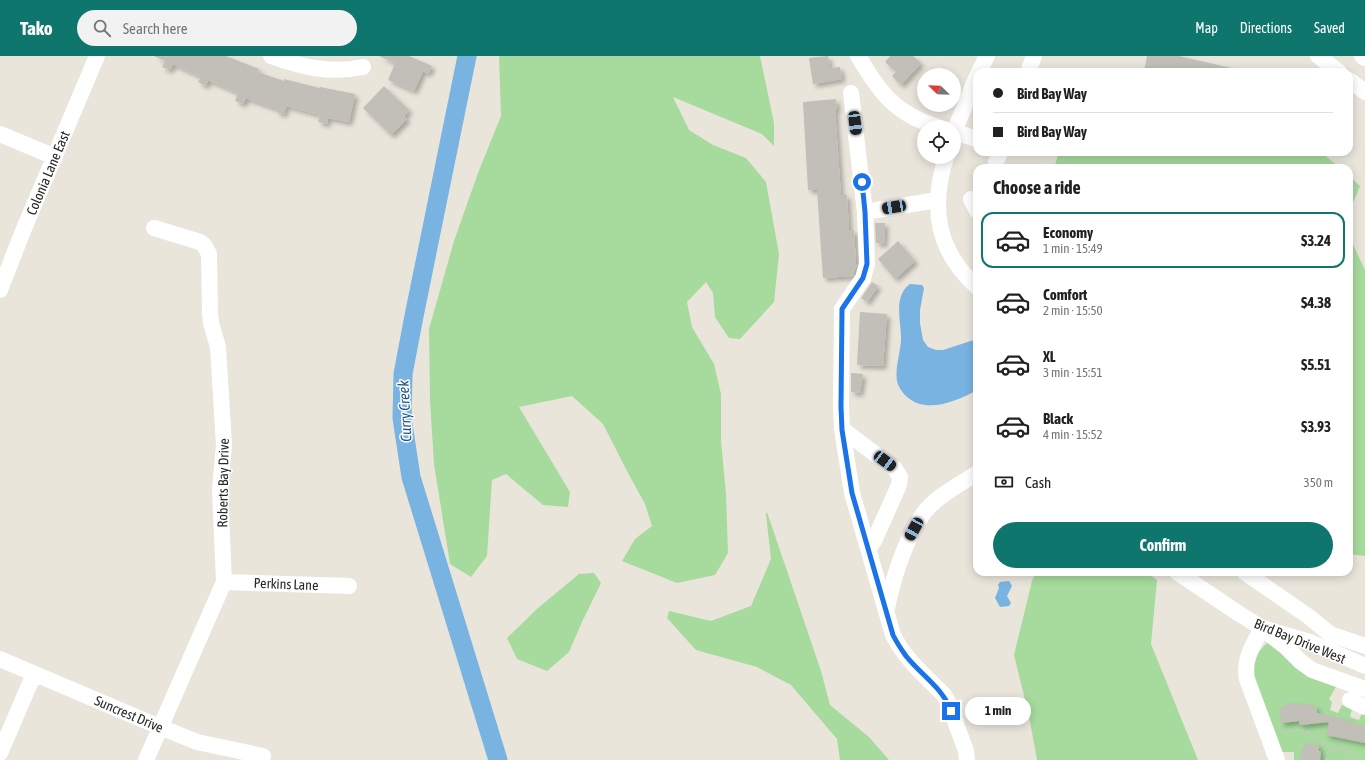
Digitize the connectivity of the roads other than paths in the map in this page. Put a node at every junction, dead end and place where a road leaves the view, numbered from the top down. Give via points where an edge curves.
1 (97, 56) edge
2 (271, 56) edge
3 (858, 56) edge
4 (987, 56) edge
5 (1034, 56) edge
6 (1318, 56) edge
7 (1362, 56) edge
8 (1365, 58) edge
9 (363, 67) dead end
10 (981, 68) edge
11 (1030, 68) edge
12 (1334, 68) edge
13 (1353, 83) edge
14 (973, 86) edge
15 (1365, 92) edge
16 (851, 93) dead end
17 (917, 120) edge
18 (959, 120) edge
19 (0, 134) edge
20 (961, 134) edge
21 (973, 138) edge
22 (55, 157) junction
23 (944, 164) edge
24 (937, 200) junction
25 (865, 212) junction
26 (154, 228) dead end
27 (973, 283) edge
28 (0, 288) edge
29 (842, 430) junction
30 (973, 476) edge
31 (868, 549) junction
32 (1184, 576) edge
33 (1250, 576) edge
34 (224, 582) junction
35 (349, 586) dead end
36 (886, 612) junction
37 (1262, 628) junction
38 (1365, 646) edge
39 (0, 658) edge
40 (1365, 666) edge
41 (34, 674) junction
42 (1365, 689) edge
43 (1350, 700) dead end
44 (1365, 707) edge
45 (160, 727) junction
46 (0, 753) edge
47 (263, 756) dead end
48 (146, 760) edge
49 (967, 760) edge
50 (1277, 760) edge

1 - 22 street, Colonia Lane East
2 - 9 street via 322,70
3 - 17 street via 873,81 888,99
4 - 10 street
5 - 11 street
6 - 12 street
7 - 8 street
13 - 15 street
14 - 18 street
16 - 25 street
19 - 22 street
20 - 21 street
22 - 28 street, Colonia Lane East
23 - 24 street
24 - 25 street
24 - 27 street via 940,225 948,249 958,267
25 - 29 street via 867,268 842,309
26 - 34 street, Roberts Bay Drive via 200,242 209,254 210,312 218,347 224,445 220,489
29 - 31 street via 852,493
29 - 31 street via 895,469 900,477 900,485
30 - 36 street via 934,501 926,510 900,557
31 - 36 street
32 - 37 street, Bird Bay Drive West
33 - 38 street via 1330,634
34 - 35 street, Perkins Lane
34 - 45 street, Roberts Bay Drive
36 - 49 street via 899,646 948,702
37 - 40 street, Bird Bay Drive West via 1314,644
37 - 42 street via 1312,670
37 - 50 street via 1248,656 1245,670
39 - 41 street, Suncrest Drive
41 - 45 street, Suncrest Drive
41 - 46 street
43 - 44 street
45 - 47 street, Suncrest Drive via 197,742
45 - 48 street, Roberts Bay Drive

